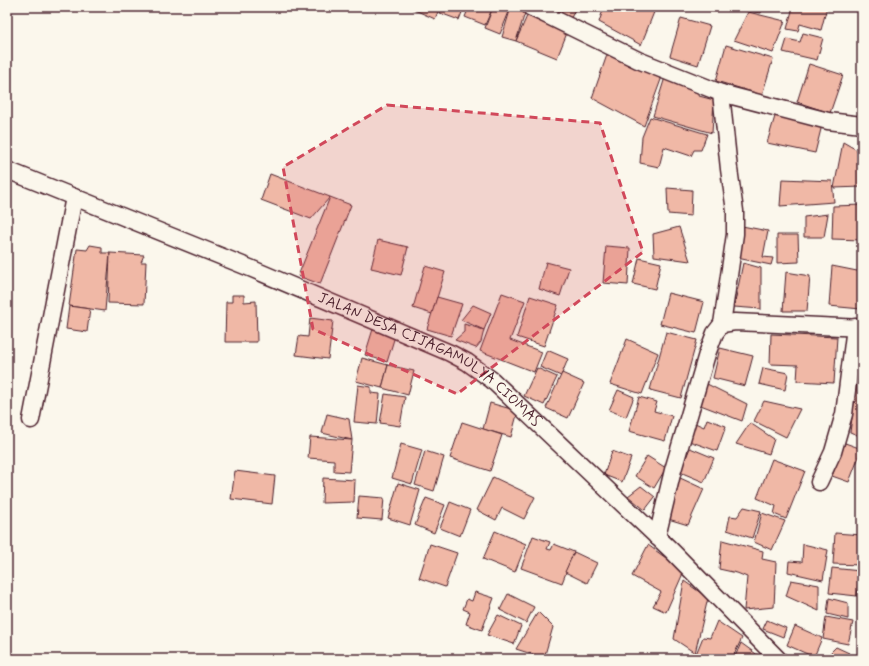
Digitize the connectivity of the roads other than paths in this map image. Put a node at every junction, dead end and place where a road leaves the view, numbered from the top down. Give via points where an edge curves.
1 (534, 8) edge
2 (722, 93) junction
3 (862, 125) edge
4 (7, 170) edge
5 (74, 197) junction
6 (722, 324) junction
7 (858, 328) edge
8 (31, 420) dead end
9 (819, 482) dead end
10 (657, 537) junction
11 (778, 659) edge

1 - 2 street via 638,60
2 - 3 street via 828,121
2 - 6 street via 735,211 735,234
4 - 5 street, JALAN DESA CIJAGAMULYA CIOMAS
5 - 8 street
5 - 10 street, JALAN DESA CIJAGAMULYA CIOMAS via 250,268 468,362 492,380
6 - 7 street via 735,322
6 - 10 street via 715,333 705,361 673,470
7 - 9 street via 844,414 833,452
10 - 11 street, JALAN DESA CIJAGAMULYA CIOMAS

